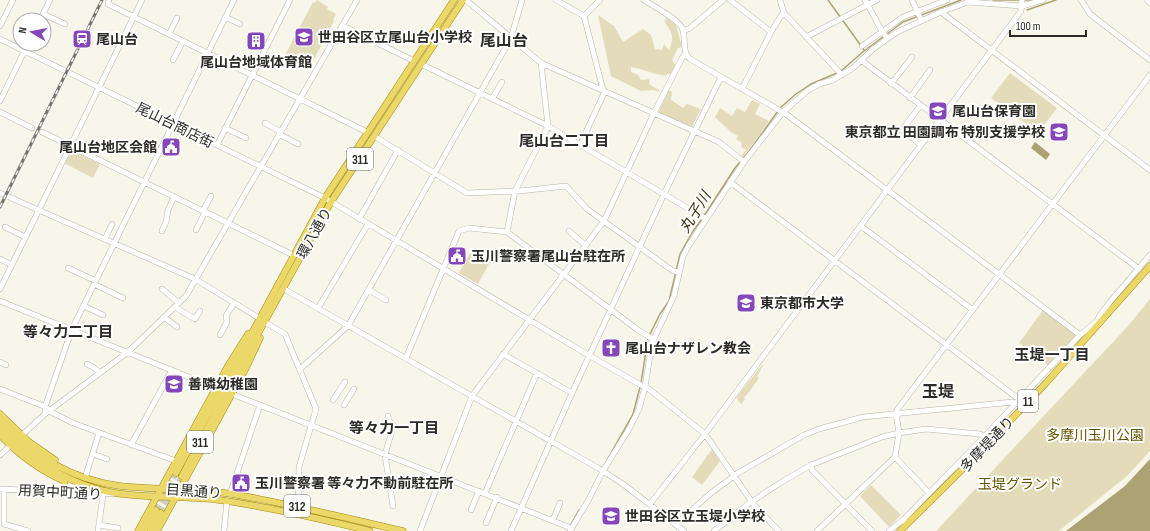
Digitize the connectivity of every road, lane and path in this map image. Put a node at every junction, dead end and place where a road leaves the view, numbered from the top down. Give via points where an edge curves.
1 (13, 0) edge
2 (50, 0) edge
3 (109, 0) edge
4 (142, 0) edge
5 (234, 0) edge
6 (290, 0) edge
7 (357, 0) edge
8 (454, 0) edge
9 (464, 0) edge
10 (522, 0) edge
11 (556, 0) edge
12 (600, 0) edge
13 (644, 0) edge
14 (723, 0) edge
15 (730, 0) edge
16 (780, 0) edge
17 (877, 0) edge
18 (912, 0) edge
19 (947, 0) edge
20 (1022, 0) edge
21 (1043, 0) edge
22 (1082, 0) edge
23 (1147, 0) edge
24 (968, 1) edge
25 (867, 2) edge
26 (1150, 3) edge
27 (1022, 6) junction
28 (917, 11) junction
29 (44, 12) edge
30 (941, 12) junction
31 (784, 13) junction
32 (133, 16) junction
33 (584, 16) junction
34 (225, 17) junction
35 (52, 18) edge
36 (177, 18) dead end
37 (921, 20) junction
38 (65, 24) dead end
39 (240, 24) dead end
40 (0, 26) edge
41 (343, 26) junction
42 (683, 31) junction
43 (772, 32) junction
44 (882, 32) junction
45 (169, 34) junction
46 (806, 37) junction
47 (511, 38) junction
48 (887, 38) junction
49 (0, 39) edge
50 (182, 41) junction
51 (12, 45) edge
52 (862, 46) dead end
53 (992, 51) junction
54 (25, 52) joint
55 (207, 53) junction
56 (686, 54) junction
57 (912, 56) dead end
58 (173, 60) dead end
59 (860, 60) junction
60 (1150, 60) edge
61 (414, 61) junction
62 (541, 63) junction
63 (421, 64) junction
64 (930, 70) dead end
65 (252, 75) junction
66 (842, 75) junction
67 (1150, 75) edge
68 (721, 77) junction
69 (502, 82) dead end
70 (891, 84) junction
71 (98, 88) junction
72 (742, 89) junction
73 (604, 91) junction
74 (480, 93) junction
75 (910, 98) junction
76 (300, 99) junction
77 (492, 99) junction
78 (0, 102) edge
79 (920, 106) junction
80 (780, 111) junction
81 (0, 112) edge
82 (654, 113) junction
83 (940, 120) junction
84 (265, 123) dead end
85 (173, 124) junction
86 (548, 126) junction
87 (32, 128) dead end
88 (225, 128) junction
89 (694, 131) junction
90 (42, 132) dead end
91 (367, 132) junction
92 (280, 133) junction
93 (374, 136) junction
94 (1105, 136) junction
95 (246, 138) dead end
96 (298, 144) dead end
97 (217, 145) junction
98 (580, 145) junction
99 (921, 145) junction
100 (70, 146) junction
101 (398, 150) junction
102 (743, 161) junction
103 (260, 167) junction
104 (1150, 170) edge
105 (626, 172) junction
106 (435, 173) junction
107 (144, 182) junction
108 (730, 182) junction
109 (888, 190) junction
110 (515, 191) junction
111 (0, 193) edge
112 (664, 194) junction
113 (211, 196) dead end
114 (174, 197) junction
115 (325, 198) junction
116 (332, 202) junction
117 (1053, 204) junction
118 (39, 210) junction
119 (204, 212) junction
120 (704, 217) junction
121 (359, 219) junction
122 (604, 221) junction
123 (228, 223) junction
124 (112, 224) dead end
125 (368, 224) junction
126 (860, 226) junction
127 (5, 227) dead end
128 (162, 230) dead end
129 (196, 230) dead end
130 (569, 231) dead end
131 (507, 232) junction
132 (25, 237) junction
133 (104, 239) junction
134 (396, 241) junction
135 (115, 244) junction
136 (585, 246) junction
137 (640, 247) junction
138 (293, 255) junction
139 (1150, 255) edge
140 (0, 259) edge
141 (834, 260) junction
142 (12, 265) junction
143 (1150, 266) edge
144 (68, 268) dead end
145 (443, 269) junction
146 (1139, 269) junction
147 (677, 271) junction
148 (564, 274) junction
149 (999, 274) junction
150 (195, 279) junction
151 (95, 283) junction
152 (0, 289) edge
153 (162, 289) dead end
154 (284, 289) junction
155 (369, 290) junction
156 (166, 294) dead end
157 (123, 298) dead end
158 (386, 300) dead end
159 (0, 301) edge
160 (234, 303) junction
161 (177, 304) junction
162 (84, 306) junction
163 (318, 308) junction
164 (611, 310) junction
165 (973, 310) junction
166 (200, 311) dead end
167 (103, 315) dead end
168 (164, 317) junction
169 (259, 318) junction
170 (529, 320) junction
171 (1098, 322) junction
172 (266, 323) junction
173 (348, 326) junction
174 (177, 327) dead end
175 (72, 329) junction
176 (220, 335) dead end
177 (1080, 335) junction
178 (650, 337) junction
179 (947, 345) junction
180 (128, 352) junction
181 (503, 354) junction
182 (590, 356) junction
183 (406, 358) junction
184 (0, 362) edge
185 (6, 364) dead end
186 (87, 364) dead end
187 (300, 369) junction
188 (172, 370) junction
189 (100, 373) junction
190 (537, 373) junction
191 (345, 382) dead end
192 (643, 385) junction
193 (216, 388) junction
194 (0, 389) edge
195 (354, 389) dead end
196 (572, 393) junction
197 (232, 394) junction
198 (472, 396) junction
199 (333, 400) dead end
200 (1018, 402) junction
201 (260, 405) junction
202 (344, 405) dead end
203 (47, 411) junction
204 (0, 414) edge
205 (896, 414) junction
206 (388, 416) dead end
207 (0, 421) edge
208 (516, 422) junction
209 (312, 426) junction
210 (0, 428) edge
211 (899, 432) junction
212 (99, 433) junction
213 (705, 434) junction
214 (0, 435) edge
215 (21, 436) junction
216 (984, 437) junction
217 (550, 441) junction
218 (131, 445) junction
219 (10, 446) junction
220 (93, 454) junction
221 (385, 454) junction
222 (0, 455) edge
223 (34, 456) junction
224 (895, 457) junction
225 (107, 459) dead end
226 (176, 461) junction
227 (811, 465) junction
228 (601, 470) junction
229 (73, 472) junction
230 (440, 476) junction
231 (734, 476) junction
232 (61, 477) junction
233 (86, 478) junction
234 (2, 489) edge
235 (162, 489) junction
236 (180, 489) junction
237 (479, 491) junction
238 (60, 492) junction
239 (485, 493) junction
240 (929, 493) junction
241 (121, 494) junction
242 (230, 494) junction
243 (103, 495) junction
244 (138, 495) junction
245 (158, 496) junction
246 (176, 497) junction
247 (497, 497) junction
248 (227, 501) junction
249 (752, 501) junction
250 (560, 503) dead end
251 (650, 504) junction
252 (846, 504) junction
253 (298, 506) junction
254 (393, 506) dead end
255 (521, 507) junction
256 (471, 510) dead end
257 (2, 513) edge
258 (148, 514) junction
259 (298, 514) junction
260 (553, 520) junction
261 (905, 522) junction
262 (486, 523) dead end
263 (676, 524) junction
264 (99, 525) junction
265 (118, 528) dead end
266 (569, 528) edge
267 (28, 531) edge
268 (98, 531) edge
269 (138, 531) edge
270 (144, 531) edge
271 (151, 531) edge
272 (157, 531) edge
273 (224, 531) edge
274 (370, 531) edge
275 (403, 531) edge
276 (420, 531) edge
277 (511, 531) edge
278 (684, 531) edge
279 (714, 531) edge
280 (780, 531) edge
281 (816, 531) edge
282 (872, 531) edge
283 (889, 531) edge
284 (900, 531) edge

1 - 40 street
2 - 29 street
3 - 32 street via 108,4
4 - 32 street
5 - 34 street
6 - 65 street
7 - 41 street
8 - 61 main road, 環八通り / 311
9 - 47 street
9 - 63 main road, 環八通り / 311
10 - 47 street
11 - 33 street
12 - 33 street
13 - 42 street via 679,23
14 - 42 street
15 - 43 street
16 - 31 street
17 - 25 street
18 - 28 street
19 - 28 street
20 - 27 street
21 - 27 street
22 - 60 street via 1090,14
23 - 26 street
24 - 27 street
24 - 30 street
25 - 44 street
25 - 46 street
27 - 53 street via 1021,12
28 - 37 street
28 - 44 street via 903,17
30 - 37 street
30 - 53 street
31 - 43 street
31 - 46 street
32 - 45 street
32 - 71 street
33 - 73 street
34 - 39 street
34 - 55 street
35 - 38 street
36 - 45 street
37 - 48 street
41 - 61 street
41 - 76 street
42 - 56 street
43 - 72 street
44 - 48 street
44 - 52 street
45 - 50 street
46 - 66 street
47 - 62 street
47 - 74 street
48 - 59 street
49 - 51 street, 尾山台商店街
50 - 55 street
50 - 58 street
53 - 83 street
53 - 94 street
54 - 71 street, 尾山台商店街
54 - 78 street
55 - 65 street
55 - 85 street
56 - 68 street
56 - 82 street
57 - 70 street
59 - 66 street
59 - 70 street
61 - 91 main road, 環八通り / 311
62 - 73 street
62 - 86 street
63 - 74 street
63 - 93 main road, 環八通り / 311
64 - 75 street
65 - 76 street
65 - 88 street
66 - 80 street via 819,84
67 - 94 street
68 - 72 street
68 - 89 street
69 - 77 street
70 - 75 street
71 - 85 street, 尾山台商店街
71 - 100 street
72 - 80 street
73 - 82 street
73 - 98 street
74 - 77 street
74 - 106 street
75 - 79 street
76 - 91 street
76 - 92 street
77 - 86 street
79 - 83 street
79 - 99 street via 902,130
80 - 102 street
80 - 109 street
81 - 87 street
82 - 89 street
82 - 105 street
83 - 99 street
83 - 117 street
84 - 92 street
85 - 97 street, 尾山台商店街
85 - 107 street
86 - 98 street
86 - 110 street
88 - 95 street
88 - 97 street
89 - 102 street via 719,142
89 - 112 street
90 - 100 street
91 - 115 main road, 環八通り / 311
92 - 96 street
92 - 103 street
93 - 101 street
93 - 116 main road, 環八通り / 311
94 - 104 street
94 - 117 street
97 - 103 street, 尾山台商店街
98 - 105 street
99 - 109 street
100 - 107 street
100 - 118 street
101 - 106 street
101 - 121 street
102 - 108 street
103 - 115 street, 尾山台商店街
103 - 123 street
105 - 112 street
105 - 122 street
106 - 110 street via 467,193
106 - 134 street
107 - 114 street
107 - 135 street
108 - 120 street
108 - 141 street
109 - 126 street
109 - 149 street
110 - 122 street via 566,186
110 - 131 street
111 - 118 street
112 - 120 street
112 - 137 street
113 - 119 street
114 - 119 street
114 - 128 street
115 - 116 street, 尾山台商店街
115 - 138 main road, 環八通り / 311
116 - 121 street, 尾山台商店街
116 - 154 main road, 環八通り / 311
117 - 146 street
117 - 149 street
118 - 132 street
118 - 133 street
119 - 123 street
119 - 129 street
120 - 147 street
121 - 125 street, 尾山台商店街
122 - 136 street
122 - 137 street
123 - 138 street
123 - 150 street
124 - 133 street
125 - 134 street, 尾山台商店街
125 - 163 street
126 - 141 street
126 - 165 street
127 - 132 street
130 - 136 street
131 - 145 street via 469,228 459,231
131 - 148 street
132 - 142 street
133 - 135 street
134 - 145 street, 尾山台商店街
134 - 155 street
135 - 150 street
135 - 151 street
136 - 148 street
137 - 147 street
137 - 164 street
138 - 169 main road, 環八通り / 311
139 - 146 street
140 - 142 street
141 - 179 street
141 - 213 street
142 - 152 street
143 - 171 main road, 多摩堤通り / 11
144 - 151 street
145 - 170 street, 尾山台商店街
145 - 183 street
146 - 171 street via 1110,302
147 - 178 street via 676,290 672,301
148 - 164 street
148 - 170 street
149 - 165 street
149 - 177 street
150 - 160 street
150 - 161 street via 186,296
151 - 157 street
151 - 162 street
153 - 161 street
154 - 163 street
154 - 172 main road, 環八通り / 311
155 - 158 street
155 - 173 street
156 - 161 street
159 - 175 street
160 - 169 street
160 - 176 street via 226,316 227,322
161 - 166 street via 195,319
161 - 168 street
162 - 167 street
162 - 175 street
163 - 173 street
164 - 178 street
164 - 182 street
165 - 179 street
168 - 174 street
168 - 180 street
169 - 172 main road, 環八通り / 311 via 179,475
169 - 193 main road via 241,343
170 - 181 street
170 - 182 street, 尾山台商店街
171 - 177 street
171 - 261 main road, 多摩堤通り / 11 via 1007,424
172 - 187 street via 285,334
172 - 197 main road via 255,351
173 - 183 street
173 - 187 street
175 - 180 street
175 - 203 street
177 - 200 street
178 - 192 street
179 - 200 street
179 - 205 street
180 - 188 street
180 - 189 street
181 - 190 street
181 - 198 street
182 - 192 street, 尾山台商店街
182 - 196 street
183 - 198 street
184 - 185 street
186 - 189 street
187 - 209 street via 316,408
188 - 193 street
188 - 218 street
189 - 203 street
190 - 196 street
190 - 208 street
191 - 199 street
192 - 213 street, 尾山台商店街
192 - 228 street via 634,420
193 - 226 main road
194 - 203 street
195 - 202 street
196 - 217 street
197 - 201 street
197 - 236 main road
198 - 208 street
198 - 230 street
200 - 205 street
200 - 216 street
201 - 209 street
201 - 242 street
203 - 212 street
203 - 215 street
204 - 215 main road
205 - 211 street
205 - 231 street via 863,417 819,429 804,435
206 - 221 street via 392,430
207 - 223 main road, 目黒通り / 312
208 - 217 street
208 - 239 street
209 - 221 street
209 - 253 street via 299,467
210 - 223 main road, 目黒通り / 312
211 - 216 street via 932,429 980,434
211 - 224 street
211 - 227 street
212 - 218 street
212 - 220 street
213 - 231 street, 尾山台商店街
213 - 251 street
214 - 219 main road
215 - 229 main road
216 - 240 street
217 - 228 street
217 - 255 street
218 - 226 street
219 - 222 street
219 - 232 main road via 30,463
220 - 225 street
220 - 233 street
221 - 230 street
221 - 254 street
223 - 229 main road, 目黒通り / 312
223 - 232 main road, 目黒通り / 312
224 - 240 street
224 - 252 street
226 - 235 main road
227 - 249 street
227 - 252 street via 812,470
228 - 251 street
228 - 266 street via 589,499
229 - 233 main road, 目黒通り / 312
230 - 237 street
230 - 276 street
231 - 249 street, 尾山台商店街
231 - 263 street
232 - 238 main road via 65,488
232 - 241 main road, 目黒通り / 312
233 - 235 main road, 目黒通り / 312 via 119,486
234 - 238 street, 用賀中町通り
234 - 257 street
235 - 236 main road, 目黒通り / 312
235 - 245 main road
236 - 242 main road, 目黒通り / 312
236 - 246 main road
237 - 239 street
237 - 256 street
238 - 243 street, 用賀中町通り
239 - 247 street
240 - 261 street
241 - 243 street, 用賀中町通り
241 - 244 main road, 目黒通り / 312
242 - 253 main road, 目黒通り / 312
243 - 264 street
244 - 245 main road, 目黒通り / 312
244 - 258 main road via 148,501
245 - 246 main road, 目黒通り / 312
245 - 258 main road
246 - 248 main road, 目黒通り / 312
246 - 272 main road
247 - 255 street
247 - 262 street
248 - 259 main road, 目黒通り / 312
248 - 273 street
249 - 279 street
249 - 280 street, 尾山台商店街
250 - 260 street
251 - 263 street
252 - 281 street
252 - 282 street
253 - 259 street
253 - 275 main road, 目黒通り / 312
255 - 260 street
255 - 277 street
257 - 267 street via 4,524
258 - 269 main road
259 - 274 main road, 目黒通り / 312
260 - 266 street
261 - 283 street
261 - 284 main road, 多摩堤通り / 11
263 - 278 street
264 - 265 street
264 - 268 street
270 - 271 main road via 158,512

